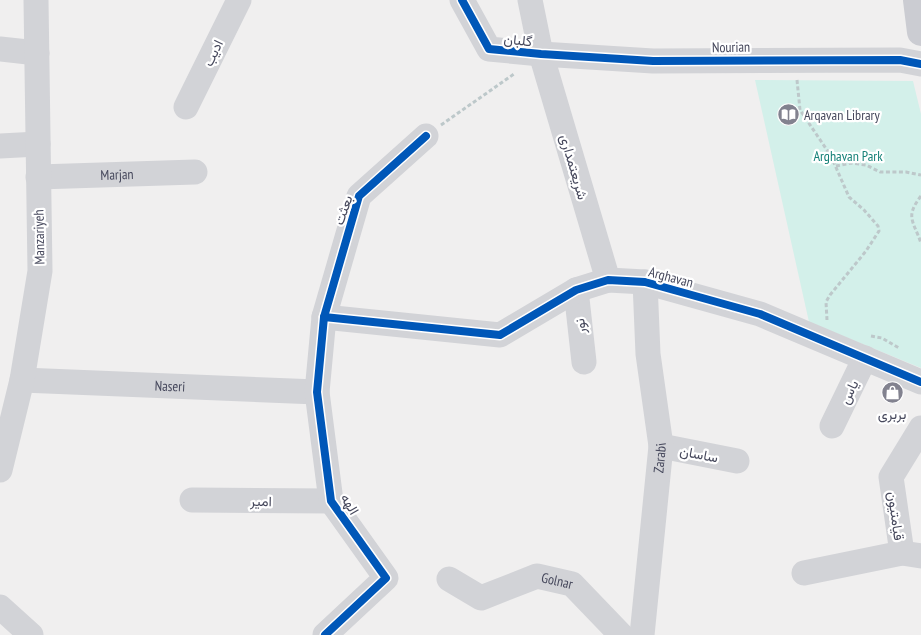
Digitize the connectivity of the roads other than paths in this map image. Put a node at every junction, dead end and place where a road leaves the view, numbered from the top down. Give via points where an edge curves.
1 (36, 0) edge
2 (239, 0) edge
3 (462, 0) edge
4 (530, 0) edge
5 (917, 0) edge
6 (921, 32) edge
7 (0, 49) edge
8 (37, 53) junction
9 (541, 54) junction
10 (921, 64) edge
11 (186, 107) dead end
12 (426, 136) road end
13 (38, 144) junction
14 (0, 146) edge
15 (196, 172) dead end
16 (38, 177) junction
17 (608, 280) junction
18 (645, 282) junction
19 (576, 290) junction
20 (324, 317) junction
21 (865, 358) junction
22 (584, 362) dead end
23 (22, 380) junction
24 (921, 382) edge
25 (317, 392) junction
26 (832, 426) dead end
27 (921, 428) edge
28 (661, 446) junction
29 (737, 461) dead end
30 (0, 470) edge
31 (192, 500) dead end
32 (331, 502) junction
33 (911, 555) edge
34 (804, 573) dead end
35 (449, 579) dead end
36 (0, 607) edge
37 (31, 635) edge
38 (325, 635) edge
39 (621, 635) edge
40 (642, 635) edge

1 - 8 street, Manzariyeh
2 - 11 street, ادیب
3 - 9 street, گلبان via 489,49
4 - 9 street, شریعتمداری
5 - 6 main road
7 - 8 street
8 - 13 street, Manzariyeh
9 - 10 street, Nourian via 654,61 900,60
9 - 17 street, شریعتمداری
12 - 20 street, بعثت via 360,196
13 - 14 street
13 - 16 street, Manzariyeh
15 - 16 street, Marjan
16 - 23 street, Manzariyeh via 40,271
17 - 18 street, Arghavan
17 - 19 street, Arghavan
18 - 21 street, Arghavan via 760,314
18 - 28 street, Zarabi via 648,354
19 - 20 street, Arghavan via 500,335
19 - 22 street, نور
20 - 25 street, الهه
21 - 24 street, Arghavan
21 - 26 street, یاس
23 - 25 street, Naseri
23 - 30 street, Manzariyeh
25 - 32 street, الهه
27 - 33 street, قیامتیون via 891,477
28 - 29 street, ساسان
28 - 40 street, Zarabi
31 - 32 street, امیر
32 - 38 street, الهه via 386,578
33 - 34 street, قیامتیون
35 - 39 street, Golnar via 481,598 537,576 572,584
36 - 37 street

